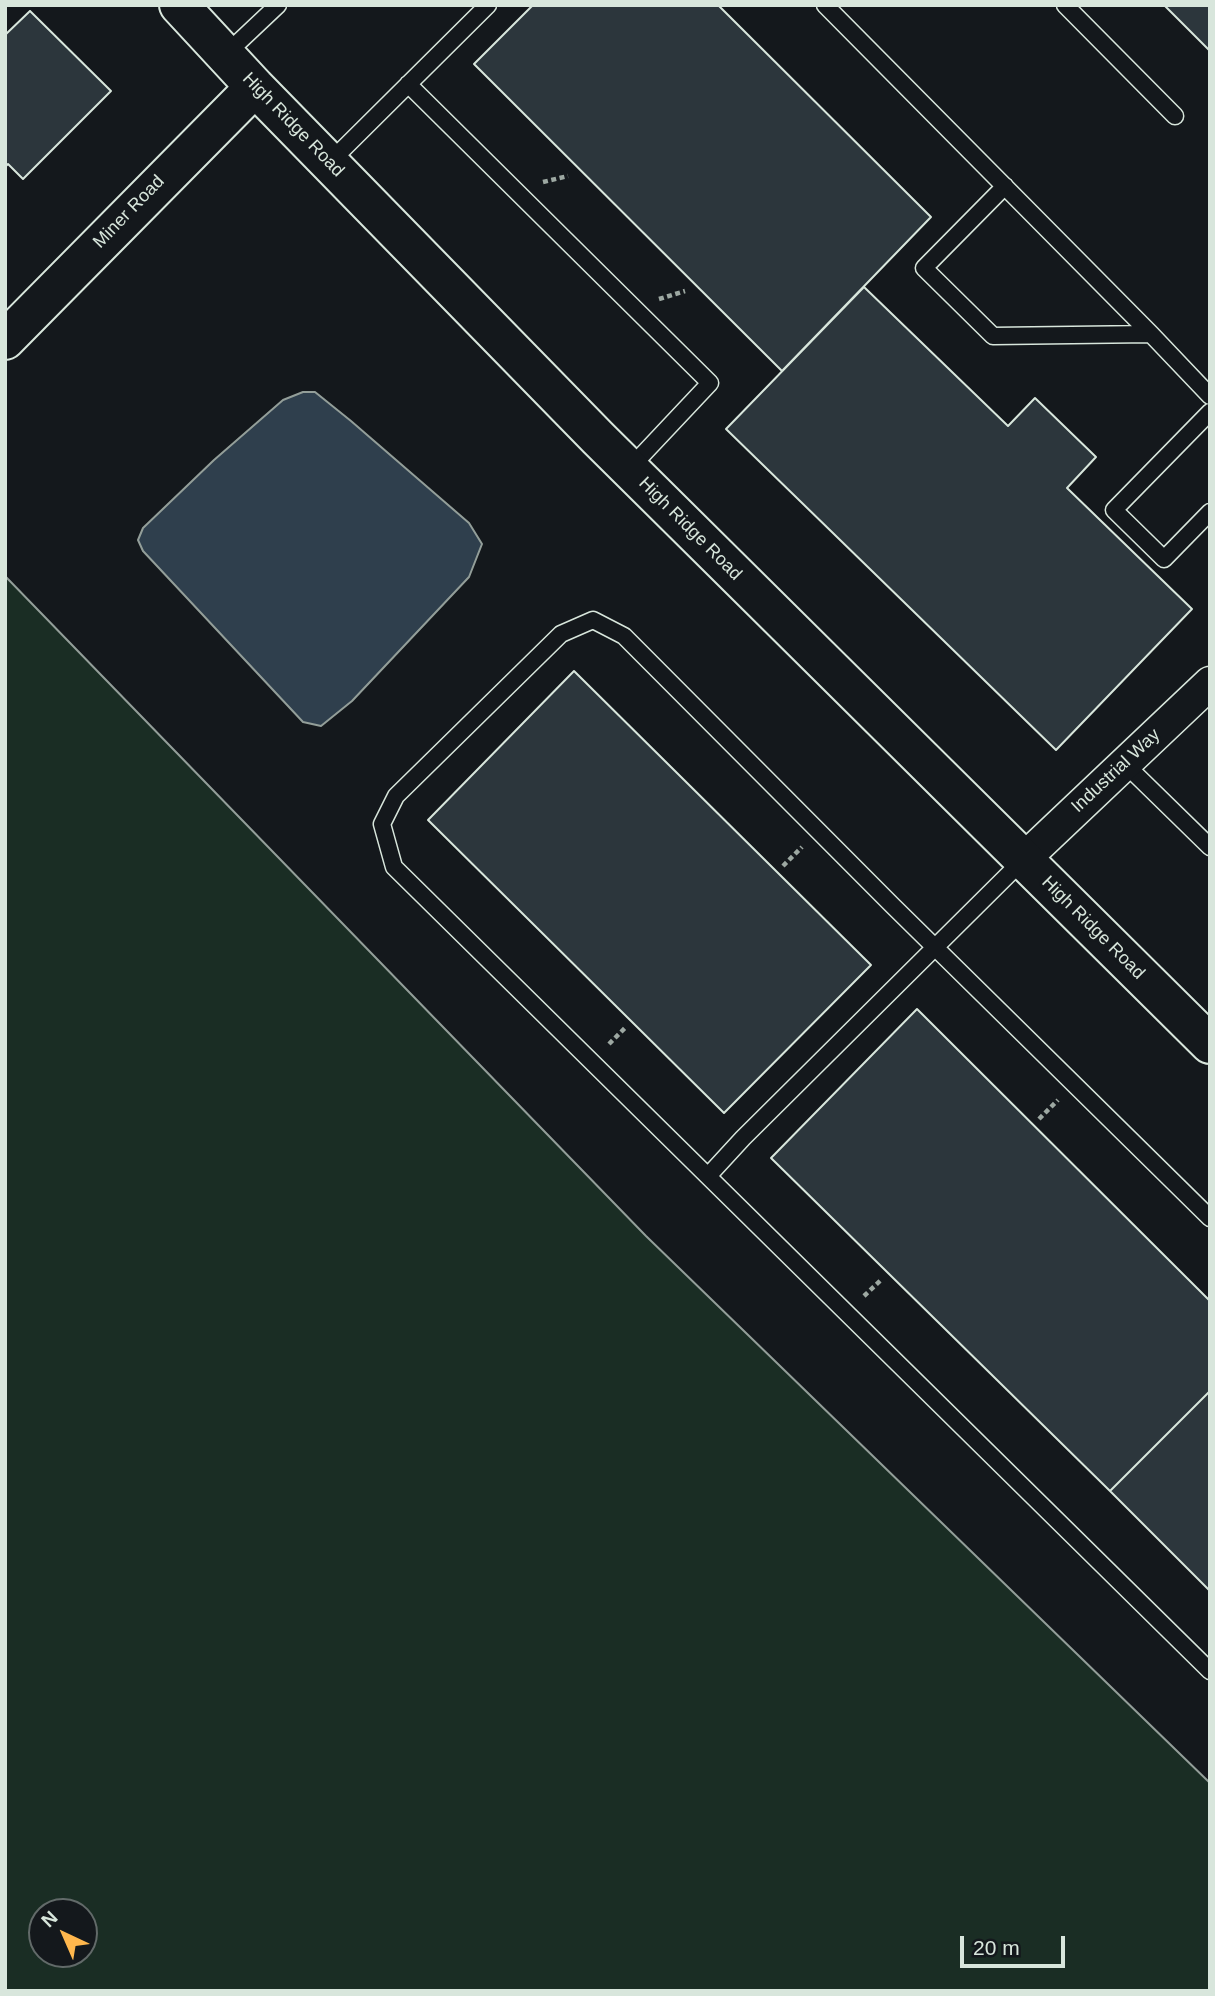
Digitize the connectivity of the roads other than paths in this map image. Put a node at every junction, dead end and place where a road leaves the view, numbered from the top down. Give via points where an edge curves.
1 (180, 5) edge
2 (278, 5) edge
3 (488, 5) edge
4 (825, 5) edge
5 (1065, 5) edge
6 (225, 55) junction
7 (408, 84) junction
8 (255, 86) junction
9 (1175, 116) dead end
10 (330, 162) junction
11 (1004, 186) junction
12 (1151, 334) junction
13 (5, 340) edge
14 (1210, 396) edge
15 (1210, 411) edge
16 (630, 468) junction
17 (1210, 513) edge
18 (1210, 683) edge
19 (1124, 763) junction
20 (1210, 847) edge
21 (1023, 860) junction
22 (934, 947) junction
23 (1210, 1044) edge
24 (709, 1175) junction
25 (1210, 1218) edge
26 (1210, 1671) edge

1 - 6 street, High Ridge Road
2 - 6 lane
3 - 7 lane
4 - 11 lane
5 - 9 lane
6 - 8 street, High Ridge Road
7 - 10 lane
7 - 16 lane via 710,383
8 - 10 street, High Ridge Road
8 - 13 street, Miner Road
10 - 16 street, High Ridge Road
11 - 12 lane
11 - 12 lane via 924,268 993,336
12 - 14 lane
15 - 17 lane via 1114,510 1164,559
16 - 21 street, High Ridge Road
18 - 19 street, Industrial Way
19 - 20 lane
19 - 21 street, Industrial Way
21 - 22 lane
21 - 23 street, High Ridge Road
22 - 24 lane
22 - 24 lane via 624,636 593,620 561,634 396,796 382,824 394,867
22 - 25 lane
24 - 26 lane

